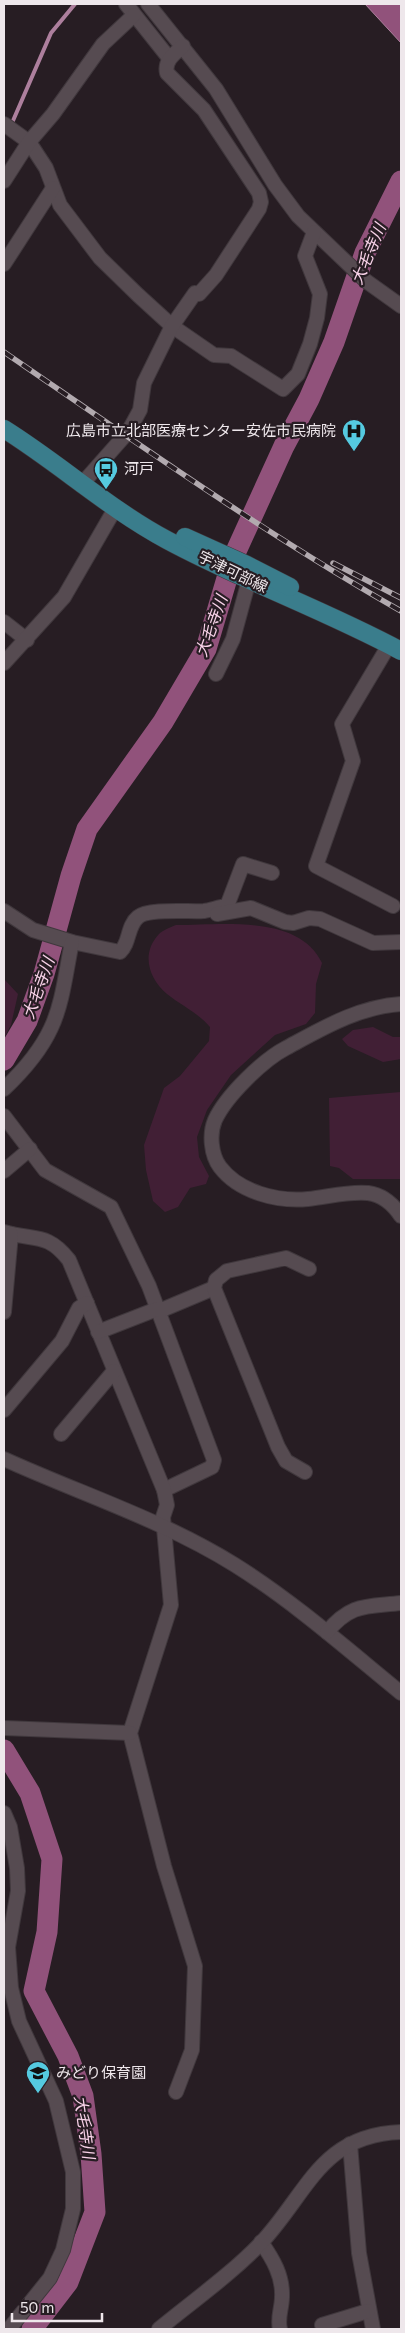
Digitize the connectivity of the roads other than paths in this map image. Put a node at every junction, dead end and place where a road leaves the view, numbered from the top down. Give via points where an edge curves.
1 (148, 4) edge
2 (130, 9) edge
3 (183, 46) junction
4 (169, 58) junction
5 (4, 124) edge
6 (29, 142) junction
7 (4, 181) edge
8 (53, 188) junction
9 (314, 232) junction
10 (4, 264) edge
11 (401, 306) edge
12 (172, 326) junction
13 (4, 429) edge
14 (81, 486) junction
15 (116, 507) junction
16 (247, 574) junction
17 (4, 622) edge
18 (27, 640) junction
19 (395, 648) edge
20 (4, 663) edge
21 (216, 674) dead end
22 (272, 873) dead end
23 (394, 906) dead end
24 (4, 911) edge
25 (205, 911) junction
26 (69, 941) junction
27 (401, 942) edge
28 (401, 1004) edge
29 (4, 1089) edge
30 (4, 1116) edge
31 (30, 1149) junction
32 (4, 1171) edge
33 (401, 1216) edge
34 (8, 1233) edge
35 (309, 1270) dead end
36 (214, 1288) junction
37 (87, 1303) junction
38 (156, 1309) junction
39 (4, 1312) edge
40 (98, 1332) junction
41 (114, 1371) junction
42 (4, 1410) edge
43 (60, 1434) dead end
44 (4, 1459) edge
45 (306, 1472) dead end
46 (164, 1490) junction
47 (166, 1527) junction
48 (401, 1603) edge
49 (326, 1632) junction
50 (401, 1693) edge
51 (4, 1728) edge
52 (130, 1733) junction
53 (4, 1813) edge
54 (176, 2092) dead end
55 (401, 2132) edge
56 (350, 2144) junction
57 (261, 2242) junction
58 (368, 2311) junction
59 (322, 2325) dead end
60 (9, 2329) edge
61 (159, 2329) edge
62 (280, 2329) edge
63 (373, 2329) edge

1 - 3 street
2 - 4 street
2 - 6 street
3 - 4 street
3 - 9 street via 216,89 275,185
4 - 12 street via 167,73 204,110 261,202 216,276 200,294 195,293
5 - 6 street
6 - 7 street
6 - 8 street via 46,168
8 - 10 street
8 - 12 street via 60,205 100,258
9 - 11 street via 366,281
9 - 12 street via 305,256 320,294 315,329 298,374 283,389 231,356 214,355
12 - 14 street via 144,383 140,410 128,432
13 - 14 main road, 宇津可部線
14 - 15 main road, 宇津可部線
15 - 16 main road, 宇津可部線 via 167,540 219,559
15 - 18 street via 64,597
16 - 19 main road, 宇津可部線 via 326,608
16 - 21 street via 233,638
17 - 18 street
18 - 20 street
19 - 23 street via 342,724 353,761 316,866
22 - 25 street via 243,864 227,906
24 - 26 street via 33,930
25 - 26 street via 139,916 120,952
25 - 27 street via 219,914 251,908 285,922 320,919 373,943
26 - 29 street via 62,990 52,1028 34,1057
28 - 33 street via 344,1017 281,1050 220,1109 213,1124 212,1139 213,1153 228,1177 256,1193 306,1200 369,1193 391,1203
30 - 31 street
31 - 32 street
31 - 38 street via 44,1170 111,1207 149,1286
34 - 37 street via 48,1240 60,1249 69,1260
34 - 39 street
35 - 36 street via 286,1258 227,1271 216,1280
36 - 38 street via 164,1309
36 - 45 street via 278,1447 286,1461
37 - 40 street
37 - 42 street via 79,1308 62,1341
38 - 40 street
38 - 46 street via 214,1460 212,1467
40 - 41 street
41 - 43 street
41 - 46 street
44 - 47 street
46 - 47 street
47 - 49 street via 283,1597
47 - 52 street via 171,1605
48 - 49 street via 352,1609 338,1618
49 - 50 street
51 - 52 street
52 - 54 street via 164,1866 195,1966 192,2050
53 - 60 street via 18,1868 18,1891 8,1948 11,1988 19,2021 56,2101 73,2172 73,2209 63,2250 50,2278
55 - 56 street via 374,2135
56 - 57 street via 327,2160
56 - 58 street via 359,2253
57 - 61 street via 230,2272
57 - 62 street via 276,2264 282,2296
58 - 59 street
58 - 63 street

